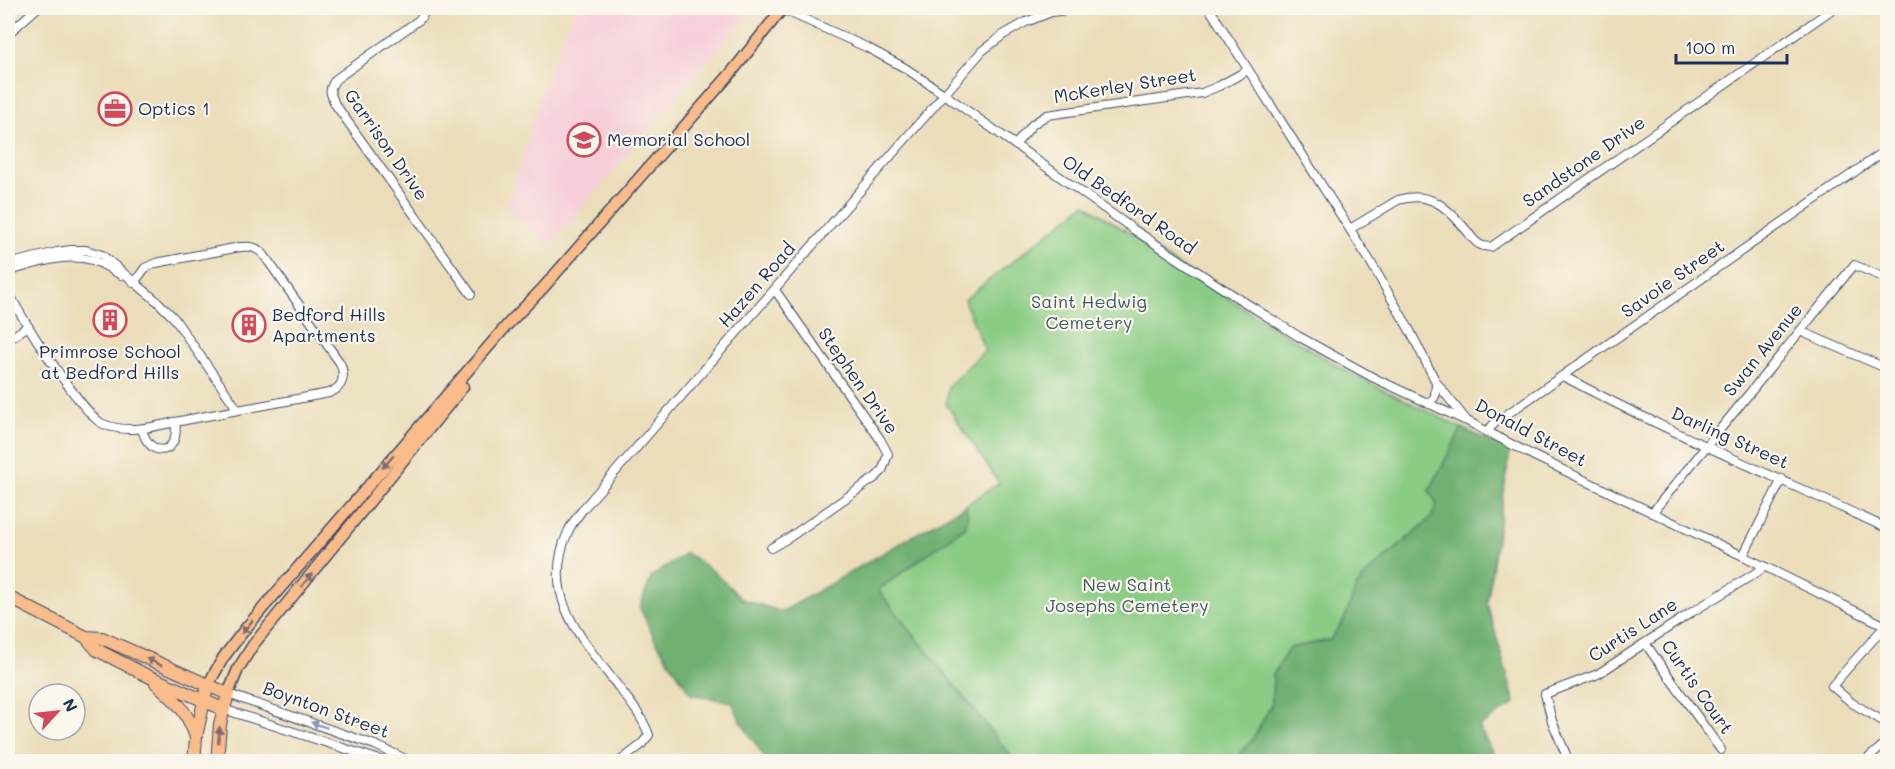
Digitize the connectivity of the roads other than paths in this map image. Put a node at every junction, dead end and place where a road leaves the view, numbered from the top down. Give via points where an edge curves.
1 (37, 8) edge
2 (428, 8) edge
3 (781, 8) edge
4 (1190, 8) edge
5 (1209, 8) edge
6 (1834, 8) edge
7 (8, 34) edge
8 (1248, 70) junction
9 (944, 94) junction
10 (1015, 145) junction
11 (1879, 155) dead end
12 (1350, 229) junction
13 (8, 264) edge
14 (8, 271) edge
15 (1887, 279) edge
16 (134, 283) junction
17 (8, 290) edge
18 (775, 290) junction
19 (471, 294) dead end
20 (525, 309) junction
21 (28, 326) junction
22 (1800, 331) junction
23 (8, 340) edge
24 (1887, 369) edge
25 (1563, 376) junction
26 (1436, 382) junction
27 (1429, 404) junction
28 (238, 410) junction
29 (1467, 421) junction
30 (176, 422) junction
31 (142, 429) junction
32 (1486, 432) junction
33 (1706, 446) junction
34 (1782, 479) junction
35 (1652, 513) junction
36 (1884, 527) dead end
37 (771, 548) dead end
38 (1743, 556) junction
39 (1764, 566) junction
40 (8, 597) edge
41 (1886, 626) edge
42 (86, 636) junction
43 (1646, 644) junction
44 (148, 676) junction
45 (208, 685) junction
46 (228, 694) junction
47 (203, 700) junction
48 (223, 709) junction
49 (1887, 724) edge
50 (196, 737) junction
51 (1887, 741) edge
52 (1721, 750) dead end
53 (194, 762) edge
54 (217, 762) edge
55 (386, 762) edge
56 (412, 762) edge
57 (619, 762) edge
58 (1569, 762) edge
59 (1864, 762) edge

1 - 7 street
2 - 19 street, Garrison Drive via 419,20 336,79 330,93
3 - 9 street, Old Bedford Road, bridge via 888,59
3 - 20 main road via 737,67
4 - 9 street, Hazen Road via 1051,12 1003,34 982,51
5 - 8 street, Donald Street
6 - 12 street, Sandstone Drive via 1491,247 1474,240 1446,208 1422,198 1398,200
8 - 10 street, McKerley Street via 1202,93 1047,115 1033,124
8 - 12 street, Donald Street
9 - 10 street, Old Bedford Road
9 - 18 street, Hazen Road
10 - 27 street, Old Bedford Road via 1239,299 1343,362
11 - 25 street, Savoie Street
12 - 26 street, Donald Street via 1384,283
13 - 16 street via 57,252 86,250 102,255
14 - 16 street via 78,257 100,263
15 - 22 street, Swan Avenue via 1854,265
16 - 28 street via 174,318
16 - 28 street via 146,268 156,264 248,247 260,249 344,374 338,388 329,393
17 - 21 street
18 - 37 street, Stephen Drive via 888,454 876,477
18 - 57 street, Hazen Road via 568,530 560,555 558,581 563,606 580,636 639,714 649,735
20 -> 45 main road via 245,629
46 -> 20 main road via 253,645
21 - 23 street
21 - 31 street via 92,416 119,429
22 - 24 street
22 - 33 street, Swan Avenue
25 - 32 street, Savoie Street
25 - 33 street, Darling Street
26 - 27 street via 1435,396
26 - 29 street, Donald Street
27 - 29 street, Old Bedford Road
28 - 30 street
29 - 32 street, Donald Street
30 - 31 street
30 - 31 street via 175,442 165,448 149,446
32 - 35 street, Donald Street
33 - 34 street, Darling Street
33 - 35 street, Swan Avenue
34 - 36 street, Darling Street
34 - 38 street
35 - 38 street, Donald Street
38 - 39 street, Donald Street
39 - 41 street, Donald Street
39 - 43 street, Curtis Lane
40 - 42 highway
41 - 49 street via 1832,686 1851,703
42 - 44 highway via 97,650
45 -> 42 highway via 102,638
43 - 52 street, Curtis Court
43 - 58 street, Curtis Lane via 1598,674 1545,694
44 - 47 highway, Boynton Street
44 - 50 highway via 183,710
45 - 46 highway
45 - 47 highway
46 - 48 highway
56 -> 46 street, Boynton Street via 375,745
47 - 48 highway, Boynton Street
47 - 50 highway
54 -> 48 highway
48 - 55 street, Boynton Street
50 - 53 highway
51 - 59 street

